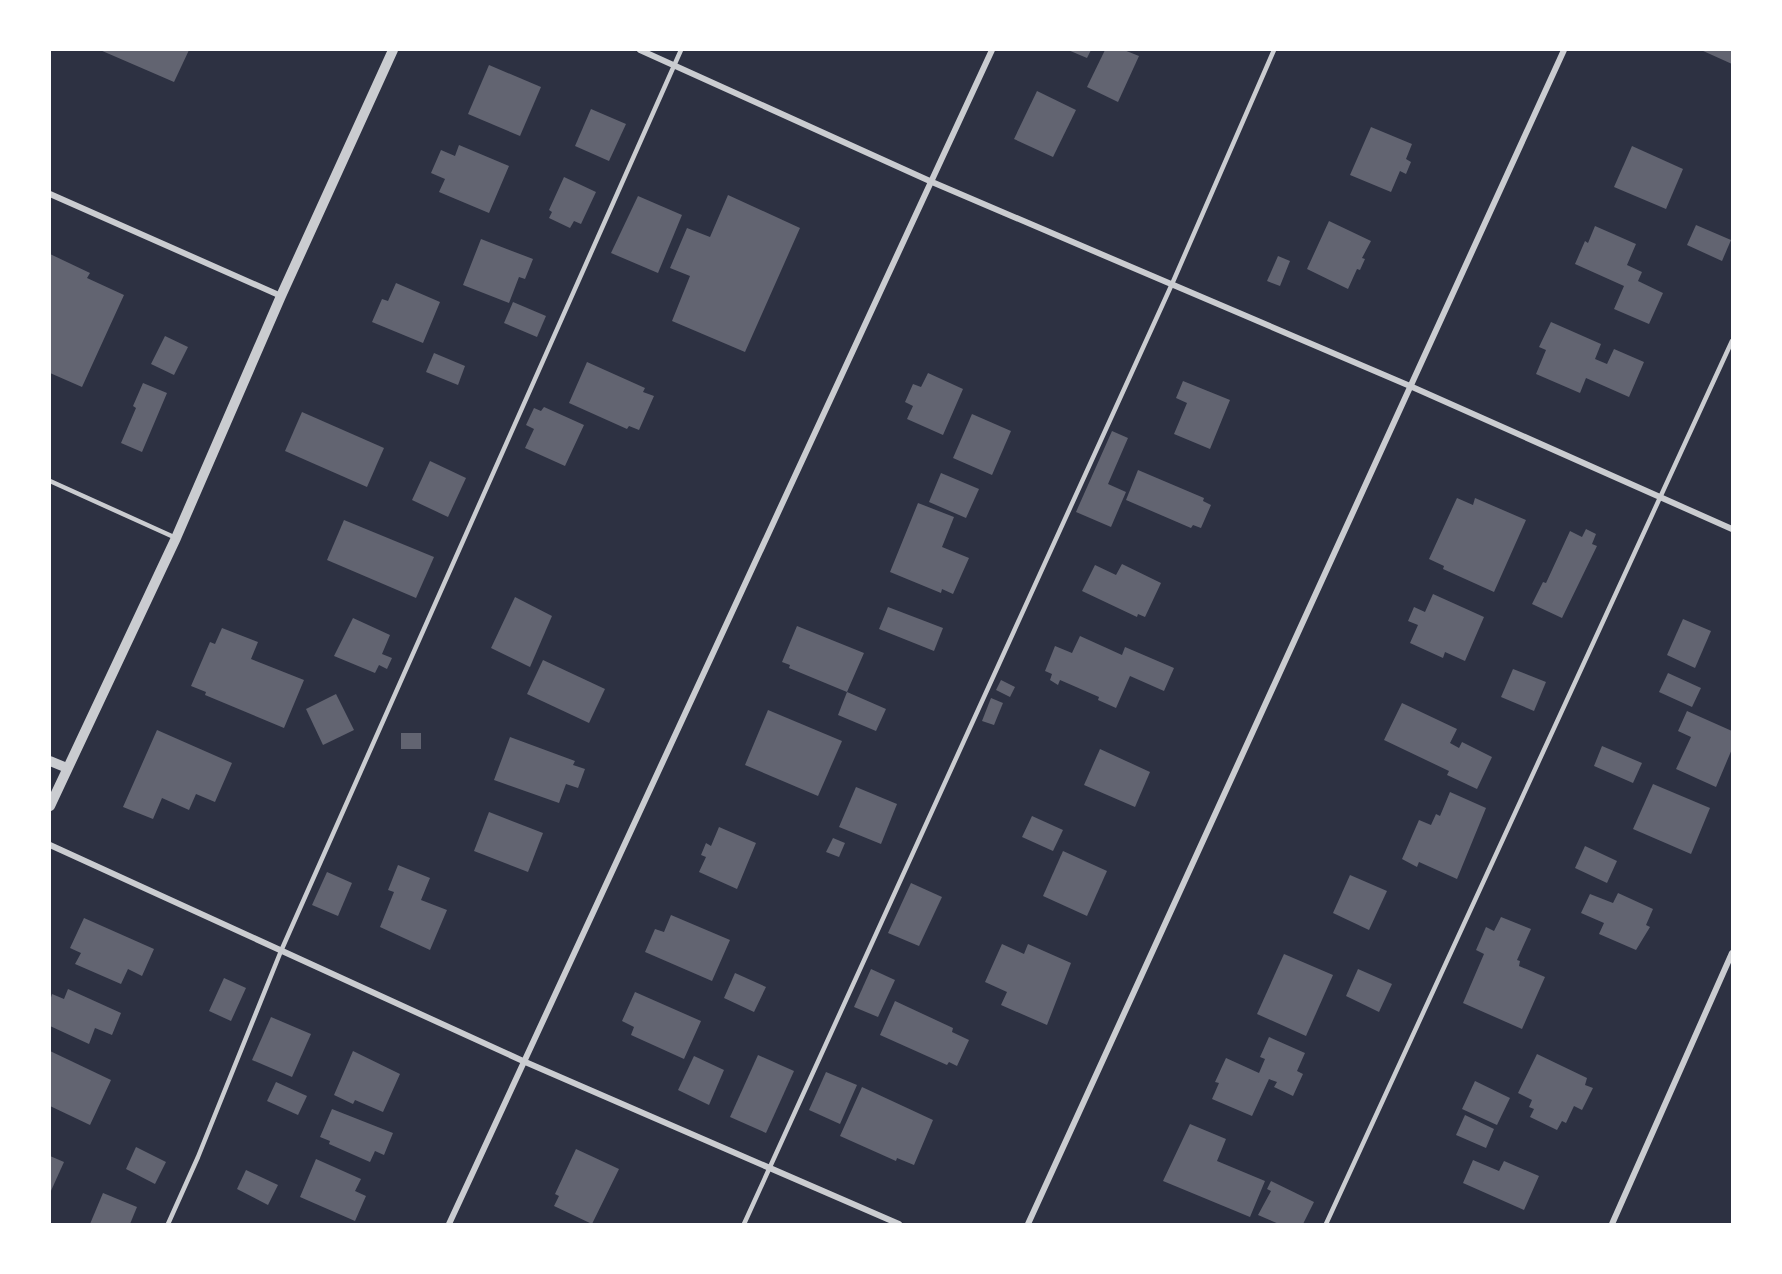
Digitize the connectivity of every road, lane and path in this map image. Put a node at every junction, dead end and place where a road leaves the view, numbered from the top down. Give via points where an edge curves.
1 (393, 50) edge
2 (640, 50) edge
3 (681, 50) edge
4 (992, 50) edge
5 (1274, 50) edge
6 (1564, 50) edge
7 (675, 65) junction
8 (932, 182) junction
9 (50, 194) edge
10 (1173, 284) junction
11 (281, 296) junction
12 (1732, 341) edge
13 (1410, 386) junction
14 (50, 481) edge
15 (1660, 497) junction
16 (1732, 529) edge
17 (176, 538) junction
18 (50, 761) edge
19 (67, 768) junction
20 (50, 806) edge
21 (50, 845) edge
22 (281, 951) junction
23 (1732, 953) edge
24 (523, 1061) junction
25 (770, 1168) junction
26 (168, 1224) edge
27 (449, 1224) edge
28 (744, 1224) edge
29 (899, 1224) edge
30 (1028, 1224) edge
31 (1326, 1224) edge
32 (1612, 1224) edge

1 - 11 street
2 - 7 street
3 - 7 lane
4 - 8 street
5 - 10 lane
6 - 13 street
7 - 8 street
7 - 22 lane
8 - 10 street
8 - 24 street
9 - 11 street
10 - 13 street
10 - 25 lane
11 - 17 street
12 - 15 lane
13 - 15 street
13 - 30 street
14 - 17 lane
15 - 16 street
15 - 31 lane
17 - 19 street
18 - 19 street
19 - 20 street
21 - 22 street
22 - 24 street
22 - 26 lane
23 - 32 street
24 - 25 street
24 - 27 street
25 - 28 lane
25 - 29 street

